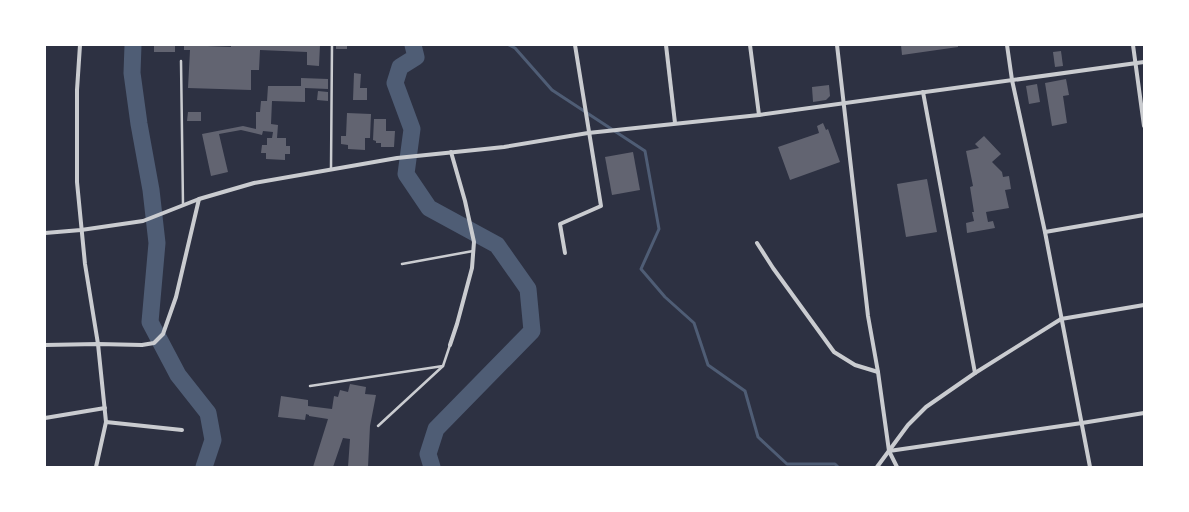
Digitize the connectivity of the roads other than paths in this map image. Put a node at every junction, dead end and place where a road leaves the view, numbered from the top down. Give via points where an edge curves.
1 (80, 45) edge
2 (332, 45) edge
3 (575, 45) edge
4 (666, 45) edge
5 (750, 45) edge
6 (837, 45) edge
7 (1007, 45) edge
8 (1133, 45) edge
9 (181, 61) dead end
10 (1144, 62) edge
11 (1135, 63) junction
12 (1012, 80) junction
13 (923, 92) junction
14 (844, 103) junction
15 (759, 115) junction
16 (675, 123) junction
17 (1144, 126) edge
18 (588, 133) junction
19 (451, 152) junction
20 (331, 169) junction
21 (199, 198) junction
22 (183, 205) junction
23 (1144, 214) edge
24 (81, 230) junction
25 (1045, 232) junction
26 (45, 233) edge
27 (757, 243) dead end
28 (473, 251) junction
29 (565, 253) dead end
30 (402, 264) dead end
31 (1144, 305) edge
32 (1061, 319) junction
33 (98, 344) junction
34 (45, 345) edge
35 (450, 345) joint
36 (443, 366) junction
37 (878, 372) junction
38 (975, 373) junction
39 (310, 386) dead end
40 (105, 408) junction
41 (1144, 413) edge
42 (45, 418) edge
43 (106, 422) junction
44 (1082, 423) junction
45 (378, 426) dead end
46 (182, 430) dead end
47 (889, 451) junction
48 (96, 467) edge
49 (877, 467) edge
50 (897, 467) edge
51 (1090, 467) edge

1 - 24 street via 77,90 77,182
2 - 20 lane
3 - 18 street
4 - 16 street
5 - 15 street
6 - 14 street
7 - 12 street
8 - 11 street
9 - 22 lane
10 - 11 street
11 - 12 street
11 - 17 street
12 - 13 street
12 - 25 street
13 - 14 street
13 - 38 street
14 - 15 street
14 - 37 street via 868,316
15 - 16 street
16 - 18 street
18 - 19 street via 504,147
18 - 29 street via 601,206 560,224
19 - 20 street
19 - 28 street via 470,223
20 - 21 street via 254,183
21 - 22 street
21 - 33 street via 176,297 163,334 154,343 142,345
22 - 24 street via 143,220
23 - 25 street
24 - 26 street
24 - 33 street
25 - 32 street
27 - 37 street via 834,352 855,365
28 - 30 lane
28 - 35 street via 472,268
31 - 32 street
32 - 38 street
32 - 44 street
33 - 34 street
33 - 40 street
35 - 36 lane
36 - 39 lane
36 - 45 lane
37 - 47 street
38 - 47 street via 926,407 908,425
40 - 42 street
40 - 43 street
41 - 44 street
43 - 46 street
43 - 48 street
44 - 47 street
44 - 51 street
47 - 49 street
47 - 50 street

